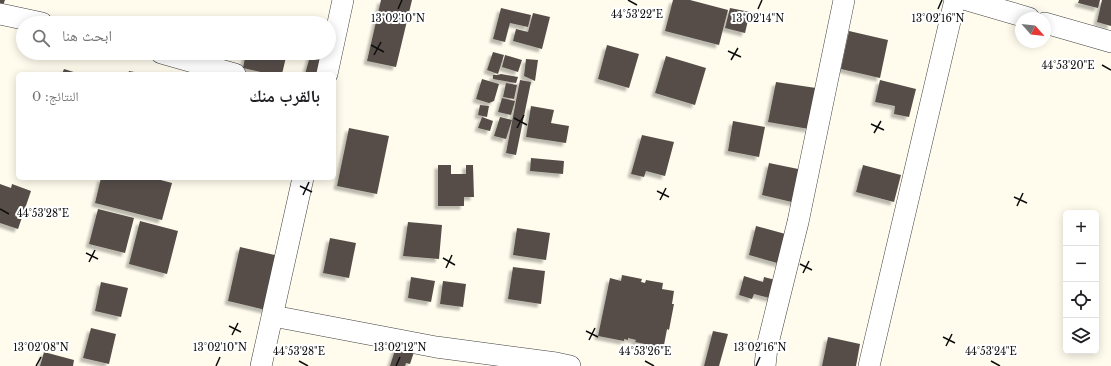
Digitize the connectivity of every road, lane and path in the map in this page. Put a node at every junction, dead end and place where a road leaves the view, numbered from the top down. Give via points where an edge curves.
1 (343, 0) edge
2 (844, 0) edge
3 (955, 0) edge
4 (967, 0) edge
5 (0, 14) edge
6 (1015, 14) edge
7 (16, 17) edge
8 (1051, 25) edge
9 (336, 32) edge
10 (1111, 42) edge
11 (186, 60) edge
12 (330, 60) edge
13 (228, 72) edge
14 (327, 72) edge
15 (303, 180) edge
16 (272, 316) junction
17 (262, 366) edge
18 (570, 366) edge
19 (764, 366) edge
20 (869, 366) edge

1 - 9 street
2 - 19 street via 798,222
3 - 20 street
4 - 6 street
5 - 7 street
8 - 10 street
11 - 13 street
12 - 14 street
15 - 16 street
16 - 17 street
16 - 18 street via 436,347

